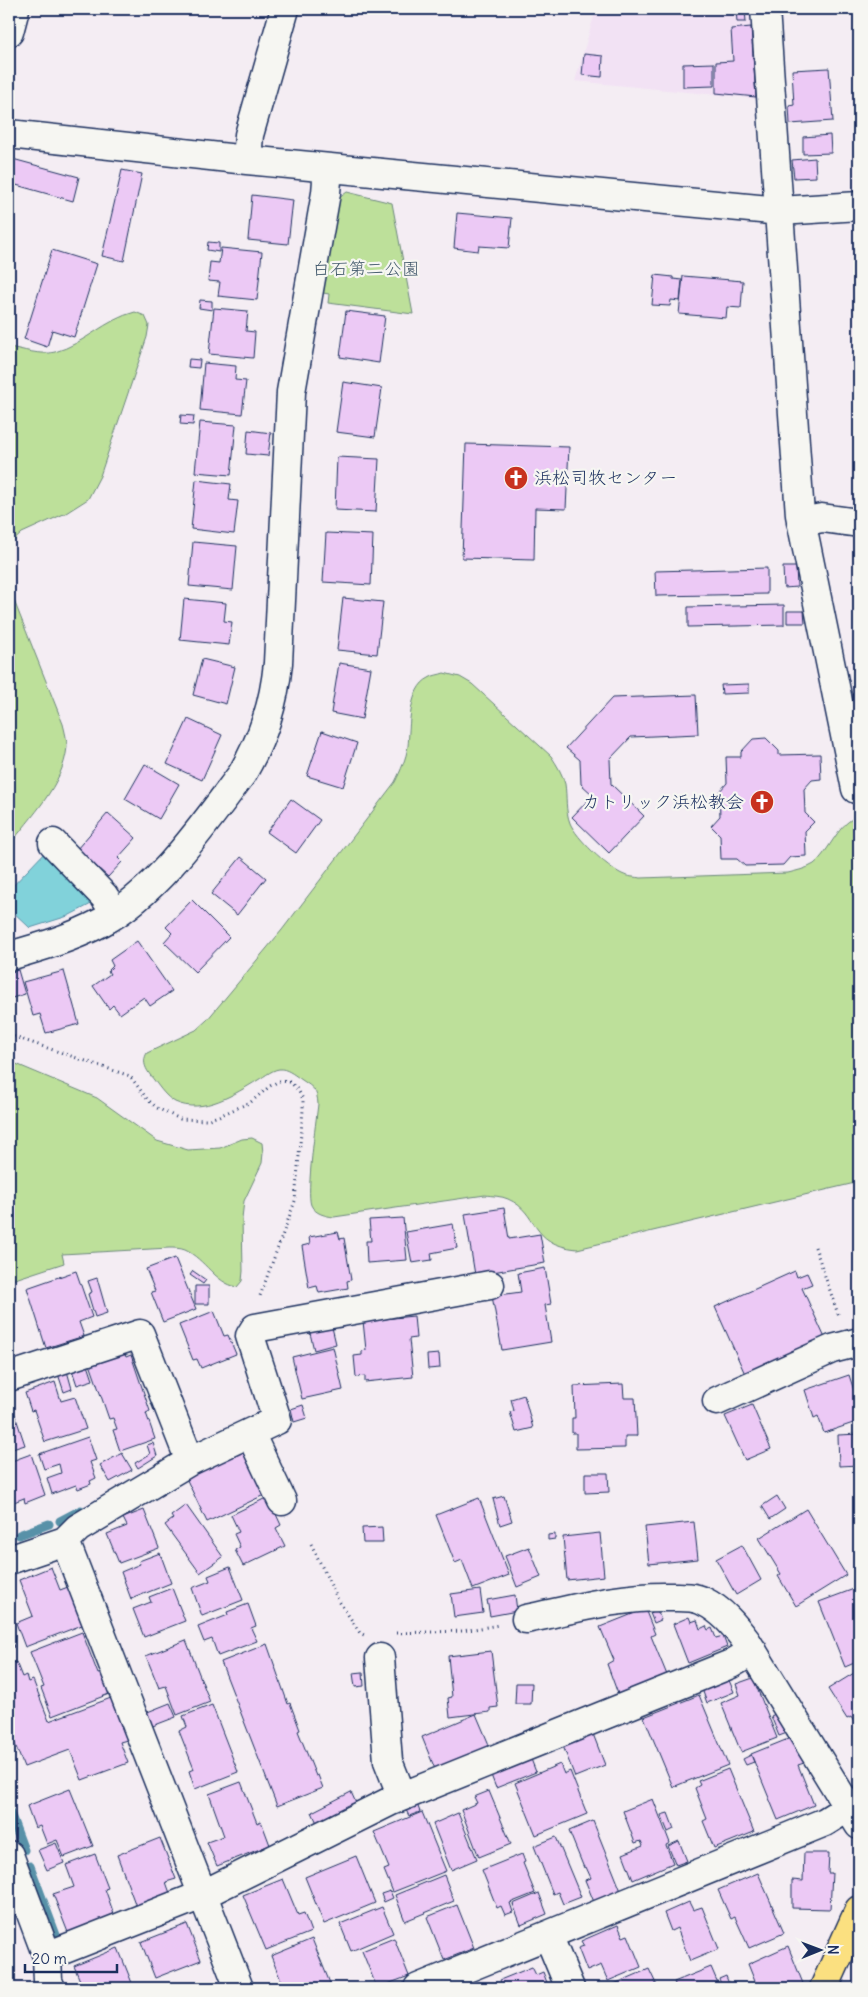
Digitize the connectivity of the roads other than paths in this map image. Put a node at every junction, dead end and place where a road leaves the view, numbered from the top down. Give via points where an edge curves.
1 (15, 9) edge
2 (285, 9) edge
3 (765, 9) edge
4 (9, 32) edge
5 (9, 134) edge
6 (247, 160) junction
7 (328, 168) junction
8 (859, 206) edge
9 (780, 211) junction
10 (801, 522) junction
11 (859, 523) edge
12 (858, 789) edge
13 (53, 843) dead end
14 (115, 913) junction
15 (9, 956) edge
16 (490, 1284) dead end
17 (854, 1343) edge
18 (9, 1377) edge
19 (717, 1401) dead end
20 (250, 1433) junction
21 (190, 1461) junction
22 (282, 1501) dead end
23 (64, 1542) junction
24 (9, 1560) edge
25 (526, 1619) road end
26 (373, 1647) road end
27 (753, 1651) junction
28 (402, 1796) junction
29 (854, 1816) edge
30 (9, 1855) edge
31 (202, 1895) junction
32 (857, 1918) edge
33 (548, 1935) junction
34 (47, 1956) junction
35 (51, 1988) edge
36 (238, 1988) edge
37 (418, 1988) edge
38 (570, 1988) edge
39 (824, 1988) edge

1 - 4 street
2 - 6 street via 249,135
3 - 9 street
5 - 6 street
6 - 7 street
7 - 9 street
7 - 14 street via 292,392 278,663 271,709 254,754 228,793 153,884
8 - 9 street
9 - 10 street
10 - 11 street via 822,518
10 - 12 street
13 - 14 street via 104,896
14 - 15 street via 76,935
16 - 20 street via 255,1328 250,1336 277,1420
17 - 19 street via 832,1349
18 - 21 street via 140,1334
20 - 21 street
20 - 22 street
21 - 23 street via 78,1528
23 - 24 street
23 - 31 street
25 - 27 street via 623,1598 684,1597 701,1600 716,1608
26 - 28 street via 388,1761
27 - 28 street via 731,1664
27 - 29 street
28 - 31 street
29 - 33 street via 825,1822
30 - 34 street
31 - 34 street
31 - 36 street
32 - 39 main road
33 - 37 street
33 - 38 street
34 - 35 street

